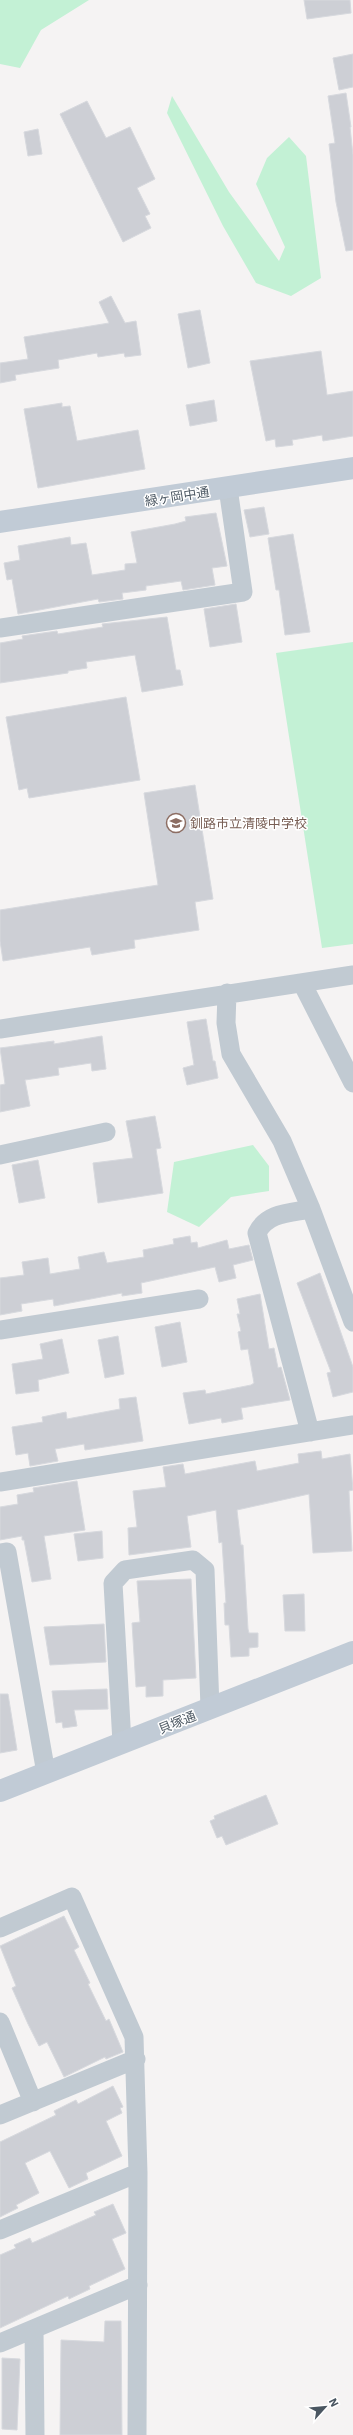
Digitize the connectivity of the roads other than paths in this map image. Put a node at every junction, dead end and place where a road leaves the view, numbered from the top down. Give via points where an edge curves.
1 (353, 468) edge
2 (228, 488) junction
3 (0, 522) edge
4 (0, 628) edge
5 (353, 975) edge
6 (302, 983) junction
7 (227, 993) junction
8 (0, 1029) edge
9 (353, 1083) edge
10 (106, 1132) dead end
11 (0, 1155) edge
12 (311, 1209) junction
13 (199, 1299) dead end
14 (353, 1322) edge
15 (0, 1330) edge
16 (353, 1425) edge
17 (310, 1432) junction
18 (0, 1482) edge
19 (0, 1553) edge
20 (353, 1652) edge
21 (210, 1708) junction
22 (122, 1743) junction
23 (46, 1773) junction
24 (0, 1791) edge
25 (0, 1928) edge
26 (0, 2022) edge
27 (136, 2059) junction
28 (34, 2102) junction
29 (0, 2115) edge
30 (138, 2173) junction
31 (0, 2230) edge
32 (138, 2285) junction
33 (34, 2329) junction
34 (0, 2343) edge
35 (35, 2435) edge
36 (137, 2435) edge

1 - 2 street, 緑ヶ岡中通
2 - 3 street, 緑ヶ岡中通
2 - 4 street via 243,592
5 - 6 street
6 - 7 street
6 - 9 street
7 - 8 street
7 - 12 street via 226,1022 231,1054 282,1141
10 - 11 street
12 - 14 street
12 - 17 street via 276,1215 262,1224 258,1233
13 - 15 street
16 - 17 street
17 - 18 street
19 - 23 street via 7,1552
20 - 21 street, 貝塚通
21 - 22 street, 貝塚通
21 - 22 street via 205,1570 193,1560 125,1570 114,1583
22 - 23 street, 貝塚通
23 - 24 street, 貝塚通
25 - 27 street via 72,1897 134,2037
26 - 28 street
27 - 28 street
27 - 30 street
28 - 29 street
30 - 31 street
30 - 32 street
32 - 33 street
32 - 36 street
33 - 34 street
33 - 35 street

